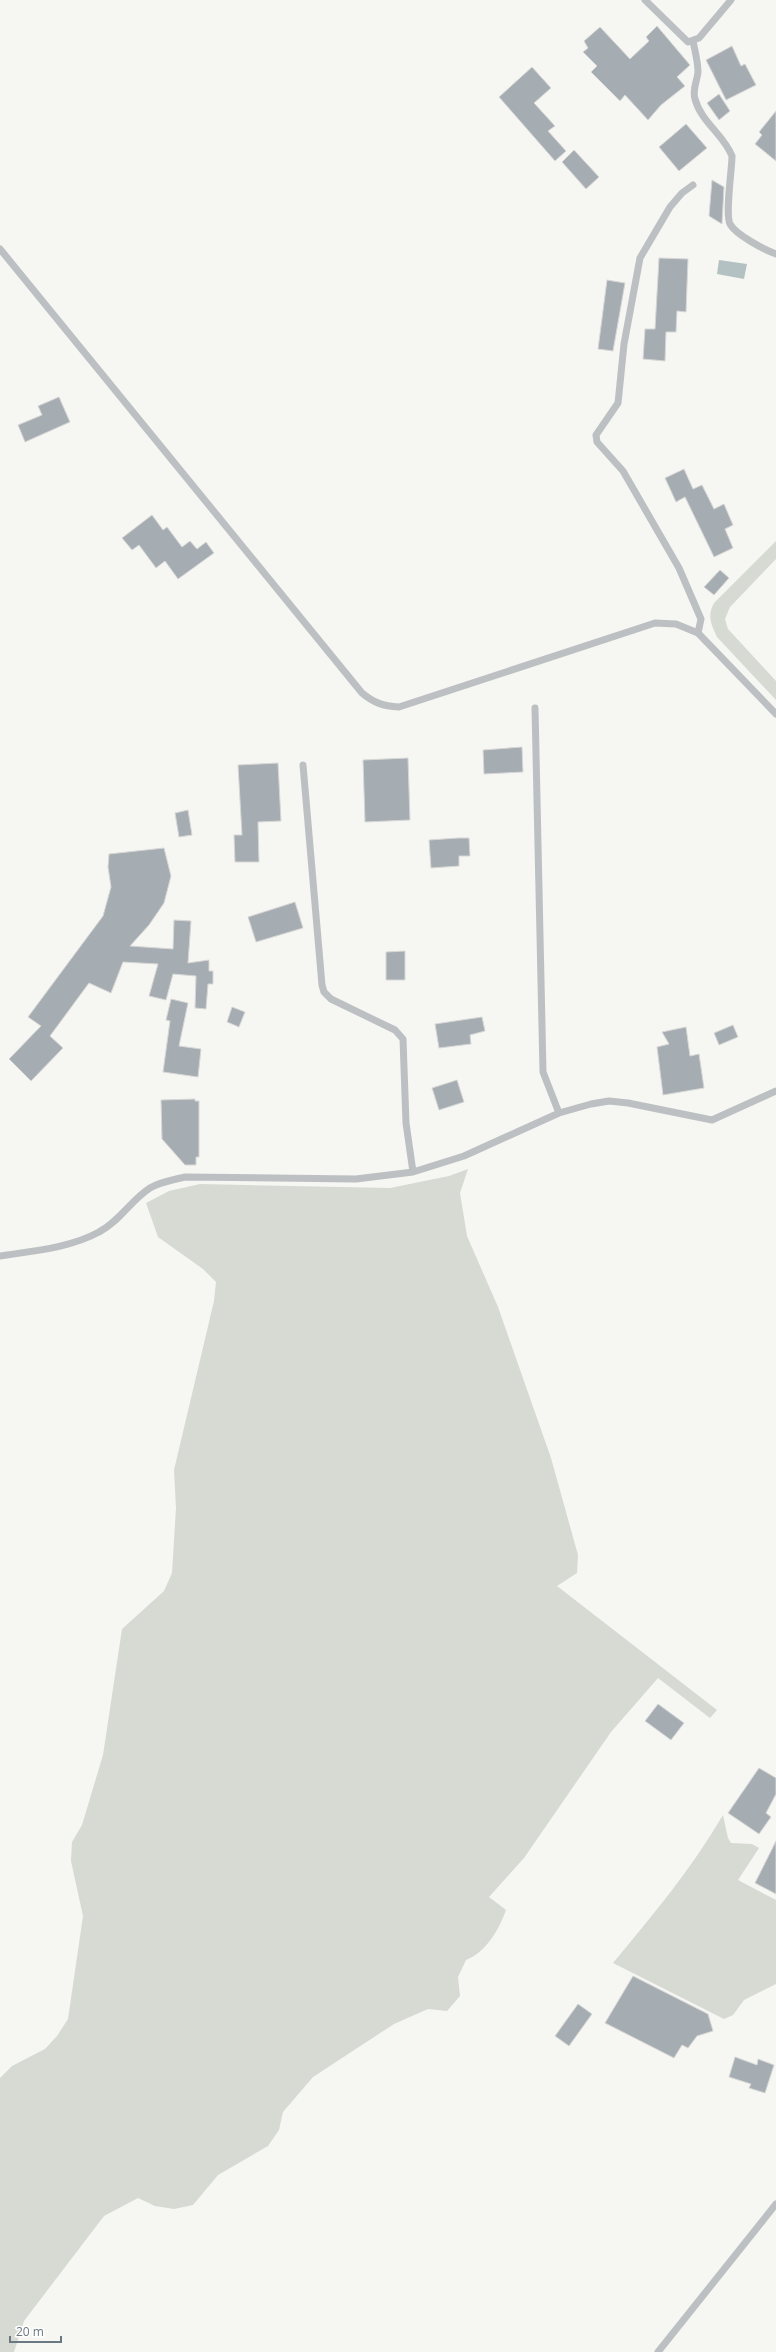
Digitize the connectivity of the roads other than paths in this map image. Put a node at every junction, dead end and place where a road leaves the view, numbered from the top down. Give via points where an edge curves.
1 (645, 0) edge
2 (731, 0) edge
3 (693, 41) junction
4 (693, 185) dead end
5 (0, 250) edge
6 (776, 254) edge
7 (698, 633) junction
8 (535, 708) dead end
9 (776, 714) edge
10 (303, 766) dead end
11 (776, 1091) edge
12 (559, 1113) junction
13 (413, 1172) junction
14 (0, 1256) edge
15 (776, 2204) edge
16 (658, 2352) edge

1 - 3 street via 688,42
2 - 3 street via 699,38
3 - 6 street via 698,73 695,100 701,113 729,147 732,156 730,223 736,230
4 - 7 street via 670,207 640,258 624,344 618,403 596,435 597,442 623,471 679,568 701,619
5 - 7 street via 362,693 372,702 399,707 655,622 676,624
7 - 9 street
8 - 12 street via 544,1072
10 - 13 street via 322,985 324,992 331,999 395,1030 403,1039 406,1123
11 - 12 street via 712,1120 609,1101
12 - 13 street via 464,1156
13 - 14 street via 356,1179 185,1177 149,1188 116,1220 100,1232 82,1240
15 - 16 street

